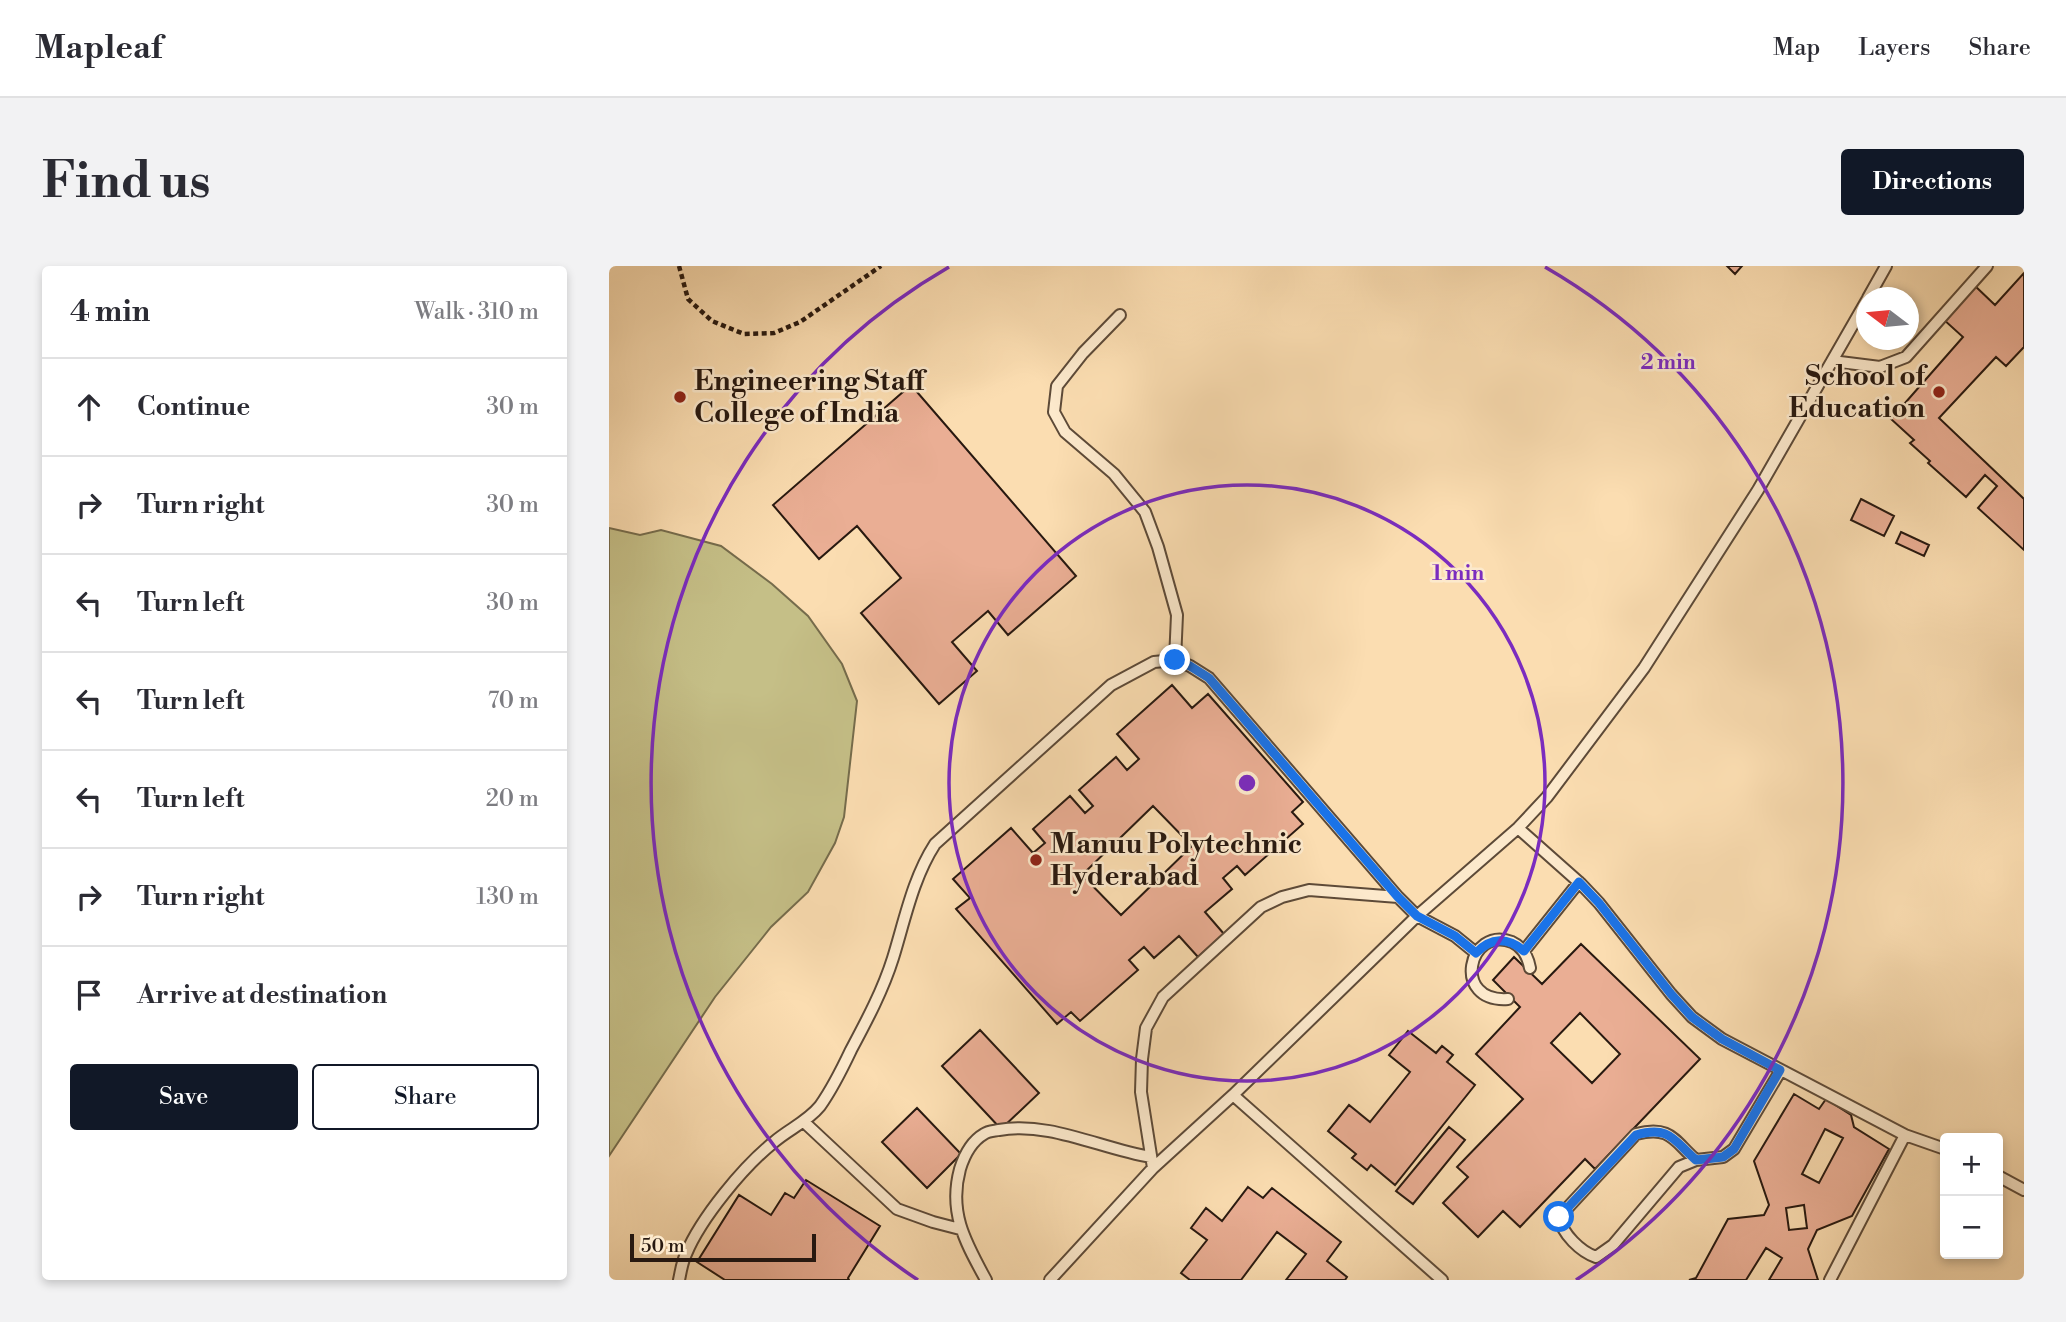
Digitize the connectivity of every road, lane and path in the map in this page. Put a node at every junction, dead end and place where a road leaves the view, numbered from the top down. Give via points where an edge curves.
1 (679, 266) edge
2 (881, 266) edge
3 (1886, 266) edge
4 (1987, 266) edge
5 (1874, 287) edge
6 (1120, 315) dead end
7 (1856, 318) edge
8 (1832, 361) junction
9 (1175, 660) junction
10 (1518, 828) junction
11 (1579, 882) junction
12 (1398, 897) junction
13 (1417, 916) junction
14 (1524, 951) junction
15 (1476, 953) junction
16 (1530, 968) dead end
17 (1507, 999) dead end
18 (1780, 1070) junction
19 (1233, 1095) junction
20 (804, 1122) junction
21 (1905, 1135) junction
22 (1940, 1147) edge
23 (1696, 1160) junction
24 (1152, 1162) junction
25 (2003, 1179) edge
26 (2024, 1190) edge
27 (960, 1228) junction
28 (679, 1280) edge
29 (986, 1280) edge
30 (1050, 1280) edge
31 (1441, 1280) edge
32 (1830, 1280) edge

1 - 2 path via 688,299 712,321 744,334 774,333 800,322
3 - 5 lane
4 - 8 lane via 1906,357 1880,368
6 - 9 lane via 1057,386 1054,412 1065,432 1114,474 1145,512 1177,615
7 - 8 lane
8 - 10 lane via 1758,490 1643,668 1547,797
9 - 12 lane via 1209,678
9 - 20 lane via 1154,662 1111,685 935,844 922,863 873,1007 841,1070
10 - 11 lane
10 - 13 lane
11 - 14 lane
11 - 18 lane via 1692,1017
12 - 13 lane
12 - 24 lane via 1309,890 1282,897 1261,907 1163,998 1146,1028 1142,1059 1141,1092
13 - 15 lane
13 - 19 lane
14 - 15 lane via 1499,940
14 - 16 lane
15 - 17 lane via 1473,982 1487,997
18 - 21 lane
18 - 23 lane via 1734,1149 1723,1157
19 - 24 lane
19 - 31 lane
20 - 27 lane via 897,1209
20 - 28 lane via 751,1161 696,1233
21 - 22 lane
21 - 32 lane
23 - 23 lane via 1679,1167 1613,1245 1597,1257 1587,1254 1561,1228 1559,1217 1636,1135 1650,1131 1671,1136
24 - 27 lane via 1036,1129 985,1133 972,1145 958,1176
24 - 30 lane
25 - 26 lane
27 - 29 lane

